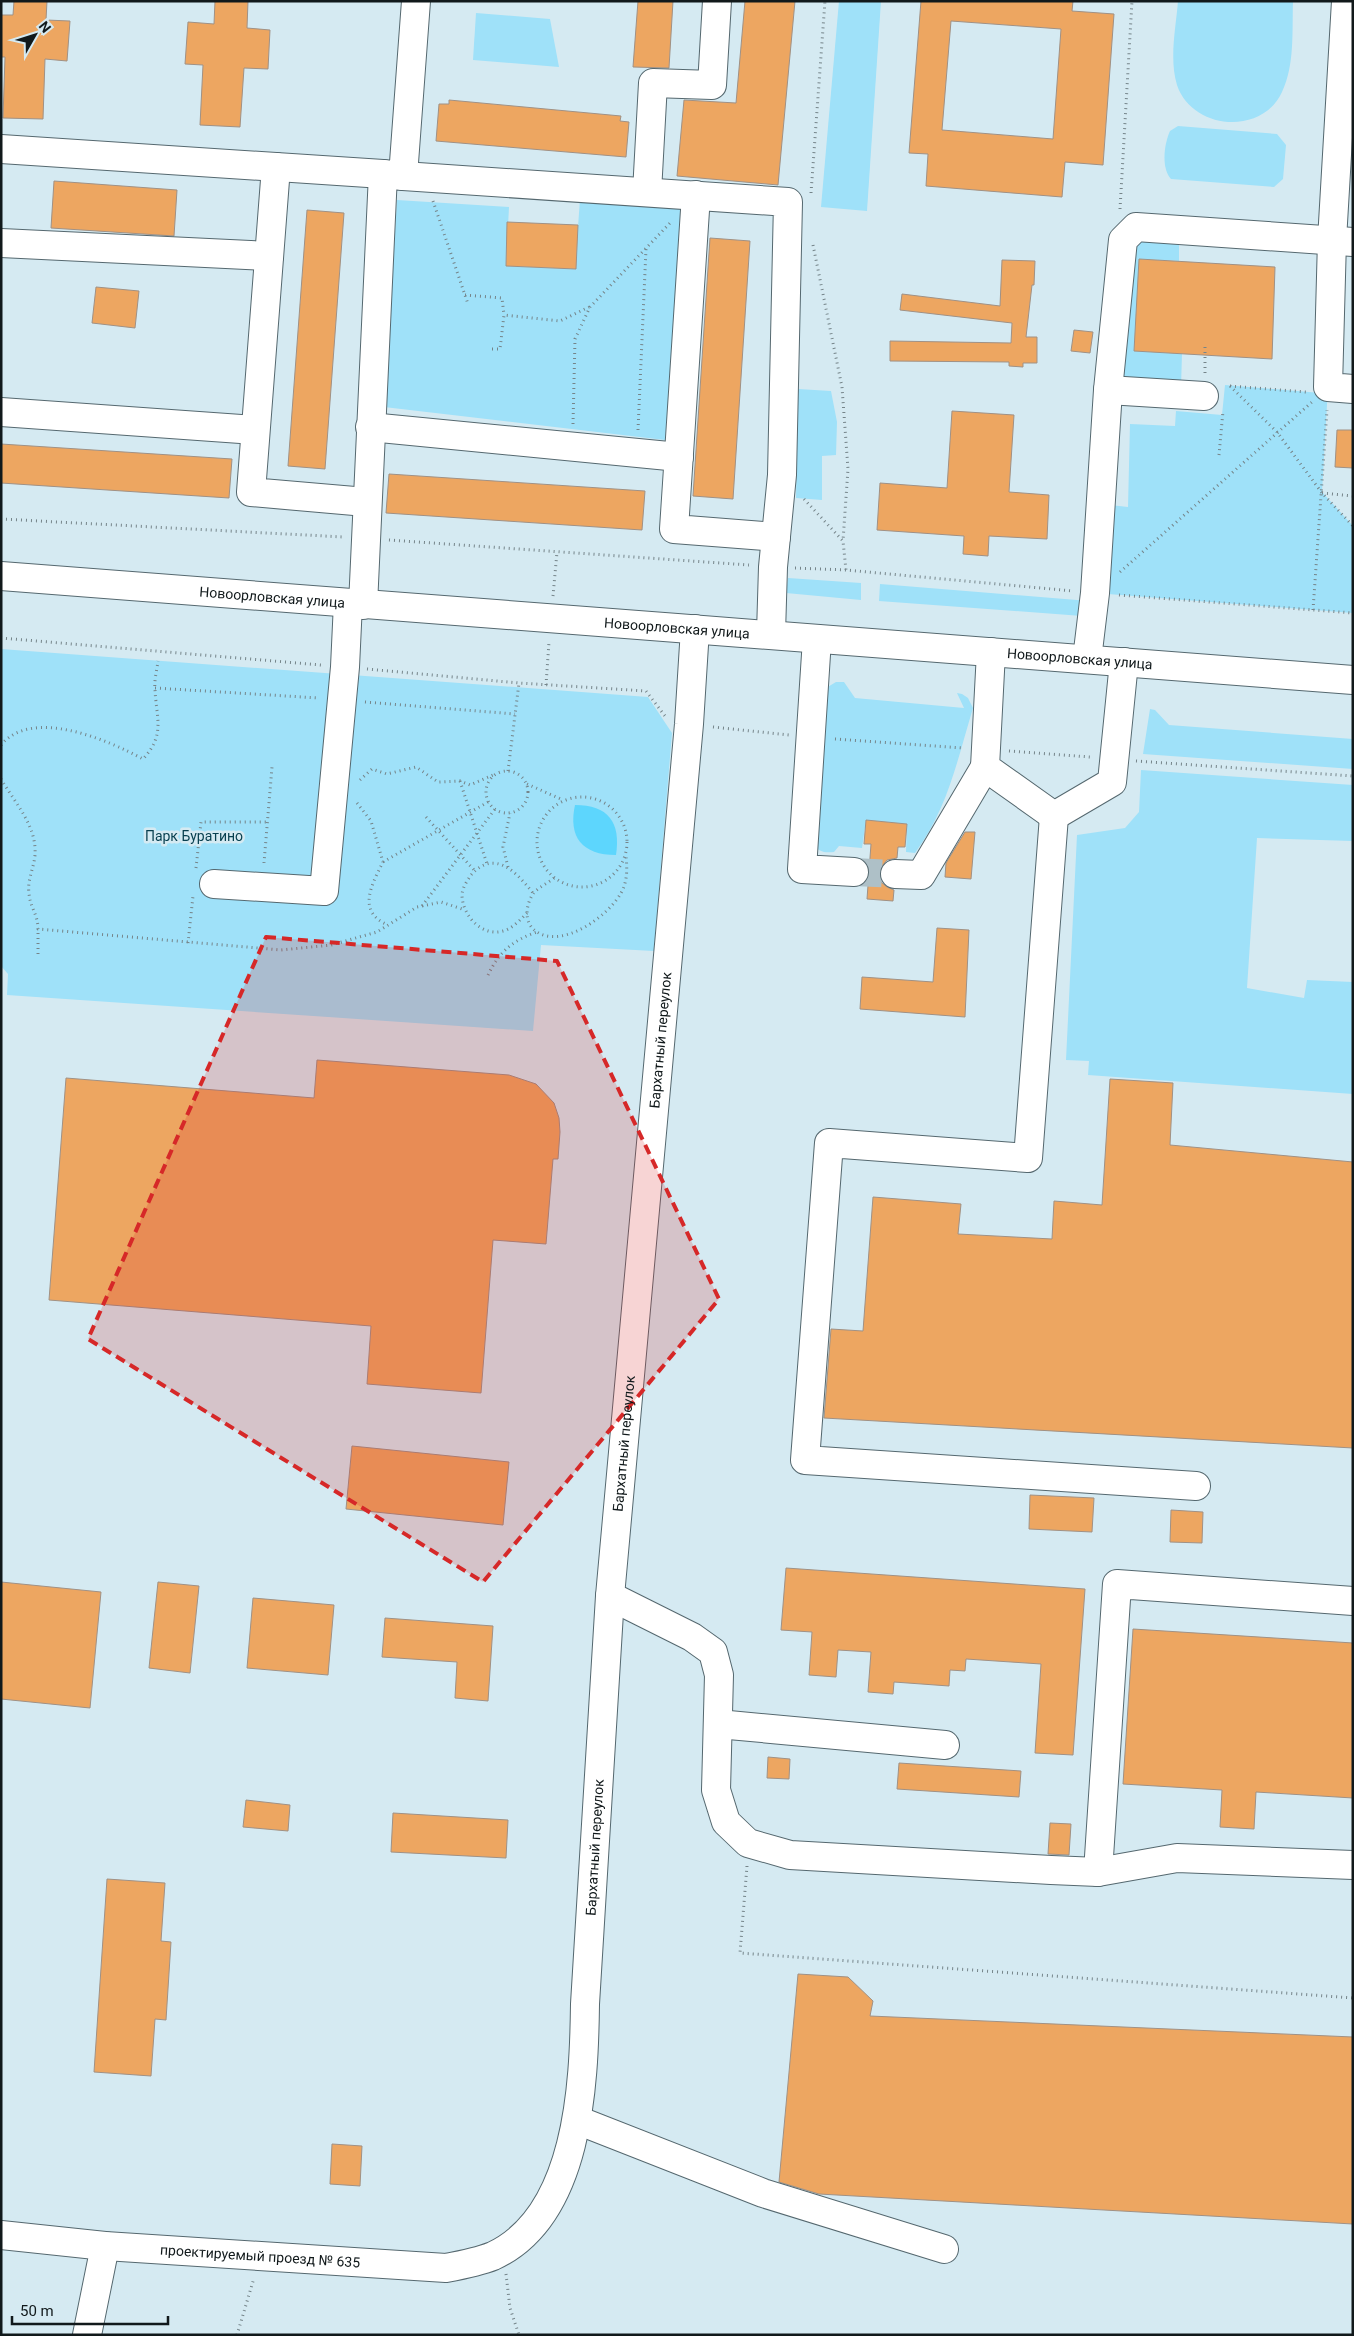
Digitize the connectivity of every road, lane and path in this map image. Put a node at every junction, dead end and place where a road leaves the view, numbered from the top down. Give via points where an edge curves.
1 (416, 1) edge
2 (717, 1) edge
3 (825, 1) edge
4 (1132, 1) edge
5 (1346, 1) edge
6 (1347, 53) edge
7 (1, 148) edge
8 (276, 167) junction
9 (393, 175) junction
10 (434, 178) junction
11 (647, 192) junction
12 (811, 194) dead end
13 (696, 195) junction
14 (1120, 209) dead end
15 (1342, 241) edge
16 (1, 243) edge
17 (812, 243) dead end
18 (646, 248) junction
19 (269, 256) junction
20 (465, 295) junction
21 (468, 304) dead end
22 (590, 307) junction
23 (504, 315) junction
24 (492, 349) dead end
25 (1108, 390) junction
26 (1327, 392) edge
27 (1220, 396) junction
28 (1, 412) edge
29 (370, 427) junction
30 (256, 430) junction
31 (1277, 432) junction
32 (572, 446) junction
33 (637, 453) junction
34 (1219, 455) dead end
35 (679, 457) junction
36 (782, 475) junction
37 (1322, 492) junction
38 (1353, 496) edge
39 (366, 502) junction
40 (1, 519) edge
41 (1353, 526) edge
42 (776, 537) junction
43 (364, 538) junction
44 (843, 541) junction
45 (773, 567) junction
46 (846, 570) junction
47 (1, 576) edge
48 (1095, 594) junction
49 (355, 604) junction
50 (1313, 610) junction
51 (1353, 613) edge
52 (695, 630) junction
53 (771, 633) junction
54 (818, 639) junction
55 (991, 652) junction
56 (1087, 659) junction
57 (158, 661) dead end
58 (1124, 662) junction
59 (1353, 680) edge
60 (519, 683) dead end
61 (1, 745) edge
62 (272, 767) dead end
63 (985, 767) junction
64 (508, 770) junction
65 (493, 775) junction
66 (1, 779) edge
67 (460, 781) junction
68 (526, 784) junction
69 (355, 785) dead end
70 (354, 799) dead end
71 (564, 800) junction
72 (488, 802) junction
73 (495, 809) junction
74 (470, 812) junction
75 (510, 813) junction
76 (1054, 816) junction
77 (426, 817) dead end
78 (439, 830) junction
79 (476, 834) junction
80 (626, 852) junction
81 (461, 854) junction
82 (383, 862) junction
83 (487, 864) junction
84 (508, 867) junction
85 (475, 871) junction
86 (263, 872) dead end
87 (854, 872) tunnel mouth
88 (895, 874) tunnel mouth
89 (554, 878) junction
90 (214, 884) dead end
91 (533, 893) junction
92 (422, 906) junction
93 (465, 910) junction
94 (527, 913) junction
95 (388, 925) junction
96 (38, 929) junction
97 (537, 932) junction
98 (38, 954) dead end
99 (488, 975) dead end
100 (1196, 1486) dead end
101 (610, 1596) junction
102 (1353, 1602) edge
103 (718, 1724) junction
104 (945, 1745) dead end
105 (748, 1843) junction
106 (1353, 1865) edge
107 (1098, 1872) junction
108 (1353, 1998) edge
109 (578, 2120) junction
110 (1, 2235) edge
111 (515, 2242) joint
112 (105, 2246) junction
113 (944, 2249) dead end
114 (261, 2256) junction
115 (506, 2271) dead end
116 (87, 2335) edge
117 (237, 2335) edge
118 (519, 2335) edge

1 - 9 street
2 - 11 street via 712,85 653,83
3 - 12 path
4 - 14 path
5 - 6 street
6 - 15 street
7 - 8 street
8 - 9 street
8 - 19 street
9 - 10 street
9 - 29 street
10 - 11 street
10 - 20 path via 433,201
11 - 13 street
13 - 18 path
13 - 35 street
13 - 36 street via 788,202
15 - 25 street via 1136,227 1123,240
15 - 26 street
16 - 19 street
17 - 44 path via 842,387 848,469
18 - 22 path
18 - 33 path
19 - 30 street
20 - 21 path
20 - 23 path via 502,298
22 - 23 path via 560,321
22 - 32 path via 575,339
23 - 24 path via 500,349
25 - 27 street
25 - 48 street
26 - 27 path
26 - 31 path
26 - 37 path
27 - 31 path
27 - 34 path
28 - 30 street
29 - 32 street
29 - 39 street
30 - 39 street via 251,492
31 - 37 path
31 - 48 path
32 - 33 street
33 - 35 street
35 - 42 street via 674,529
36 - 42 street
36 - 44 path
37 - 38 path
37 - 41 path
37 - 50 path
39 - 43 street
40 - 43 path
42 - 45 street
43 - 45 path
43 - 49 street
44 - 46 path
45 - 46 path
45 - 53 street
46 - 48 path
47 - 49 street, Новоорловская улица
48 - 50 path
48 - 56 street
49 - 52 street, Новоорловская улица
49 - 90 street via 345,667 324,891
50 - 51 path
52 - 53 street, Новоорловская улица
52 - 101 street, Бархатный переулок
53 - 54 street, Новоорловская улица
54 - 55 street, Новоорловская улица
54 - 87 street via 802,869
55 - 56 street, Новоорловская улица
55 - 63 street
56 - 58 street, Новоорловская улица
57 - 61 path via 155,688 159,710 158,733 143,759 95,737 63,730 34,728 19,731 9,735
58 - 59 street, Новоорловская улица
58 - 76 street via 1112,782
60 - 64 path
62 - 86 path
63 - 76 street
63 - 88 street via 921,875
64 - 65 path
64 - 68 path
65 - 67 path via 470,785
65 - 72 path via 487,784 485,795
66 - 96 path via 27,820 34,839 35,853 28,893 38,917
67 - 69 path via 438,782 416,767 386,774 372,768
67 - 74 path
68 - 71 path
68 - 75 path via 526,800 520,809
70 - 82 path via 371,822
71 - 80 path via 588,797 614,811 623,823 627,837
71 - 89 path via 547,812 539,824 536,839 544,868
72 - 73 path
72 - 74 path
73 - 75 path
73 - 79 path
74 - 78 path
74 - 79 path
75 - 84 path via 503,847
76 - 100 street via 1028,1158 829,1143 805,1460
77 - 78 path
78 - 81 path
78 - 82 path
79 - 81 path
79 - 83 path
80 - 89 path via 610,878 597,885 575,886
80 - 97 path via 622,892 599,919 569,933 554,936
81 - 85 path
81 - 92 path
82 - 95 path via 368,899 370,911 380,922
83 - 84 path via 498,863
83 - 85 path
84 - 91 path
85 - 93 path via 466,882 462,895
89 - 91 path
91 - 94 path
92 - 93 path via 441,902
92 - 95 path
93 - 94 path via 488,933 504,931
94 - 97 path via 528,922
95 - 96 path via 377,932 331,945 281,950
96 - 98 path
97 - 99 path via 507,947
101 - 103 street via 692,1637 713,1652 719,1674
101 - 109 street, Бархатный переулок via 584,2064
102 - 107 street via 1118,1584
103 - 104 street
103 - 105 street via 716,1790 726,1822
105 - 107 street via 790,1855
105 - 108 path via 740,1954
106 - 107 street via 1177,1858
109 - 111 street, Бархатный переулок via 571,2150 548,2202
109 - 113 street via 763,2193
110 - 112 street, проектируемый проезд № 635
111 - 114 street, проектируемый проезд № 635 via 494,2255 446,2268
112 - 114 street, проектируемый проезд № 635
112 - 116 street
114 - 117 path
115 - 118 path via 510,2308

